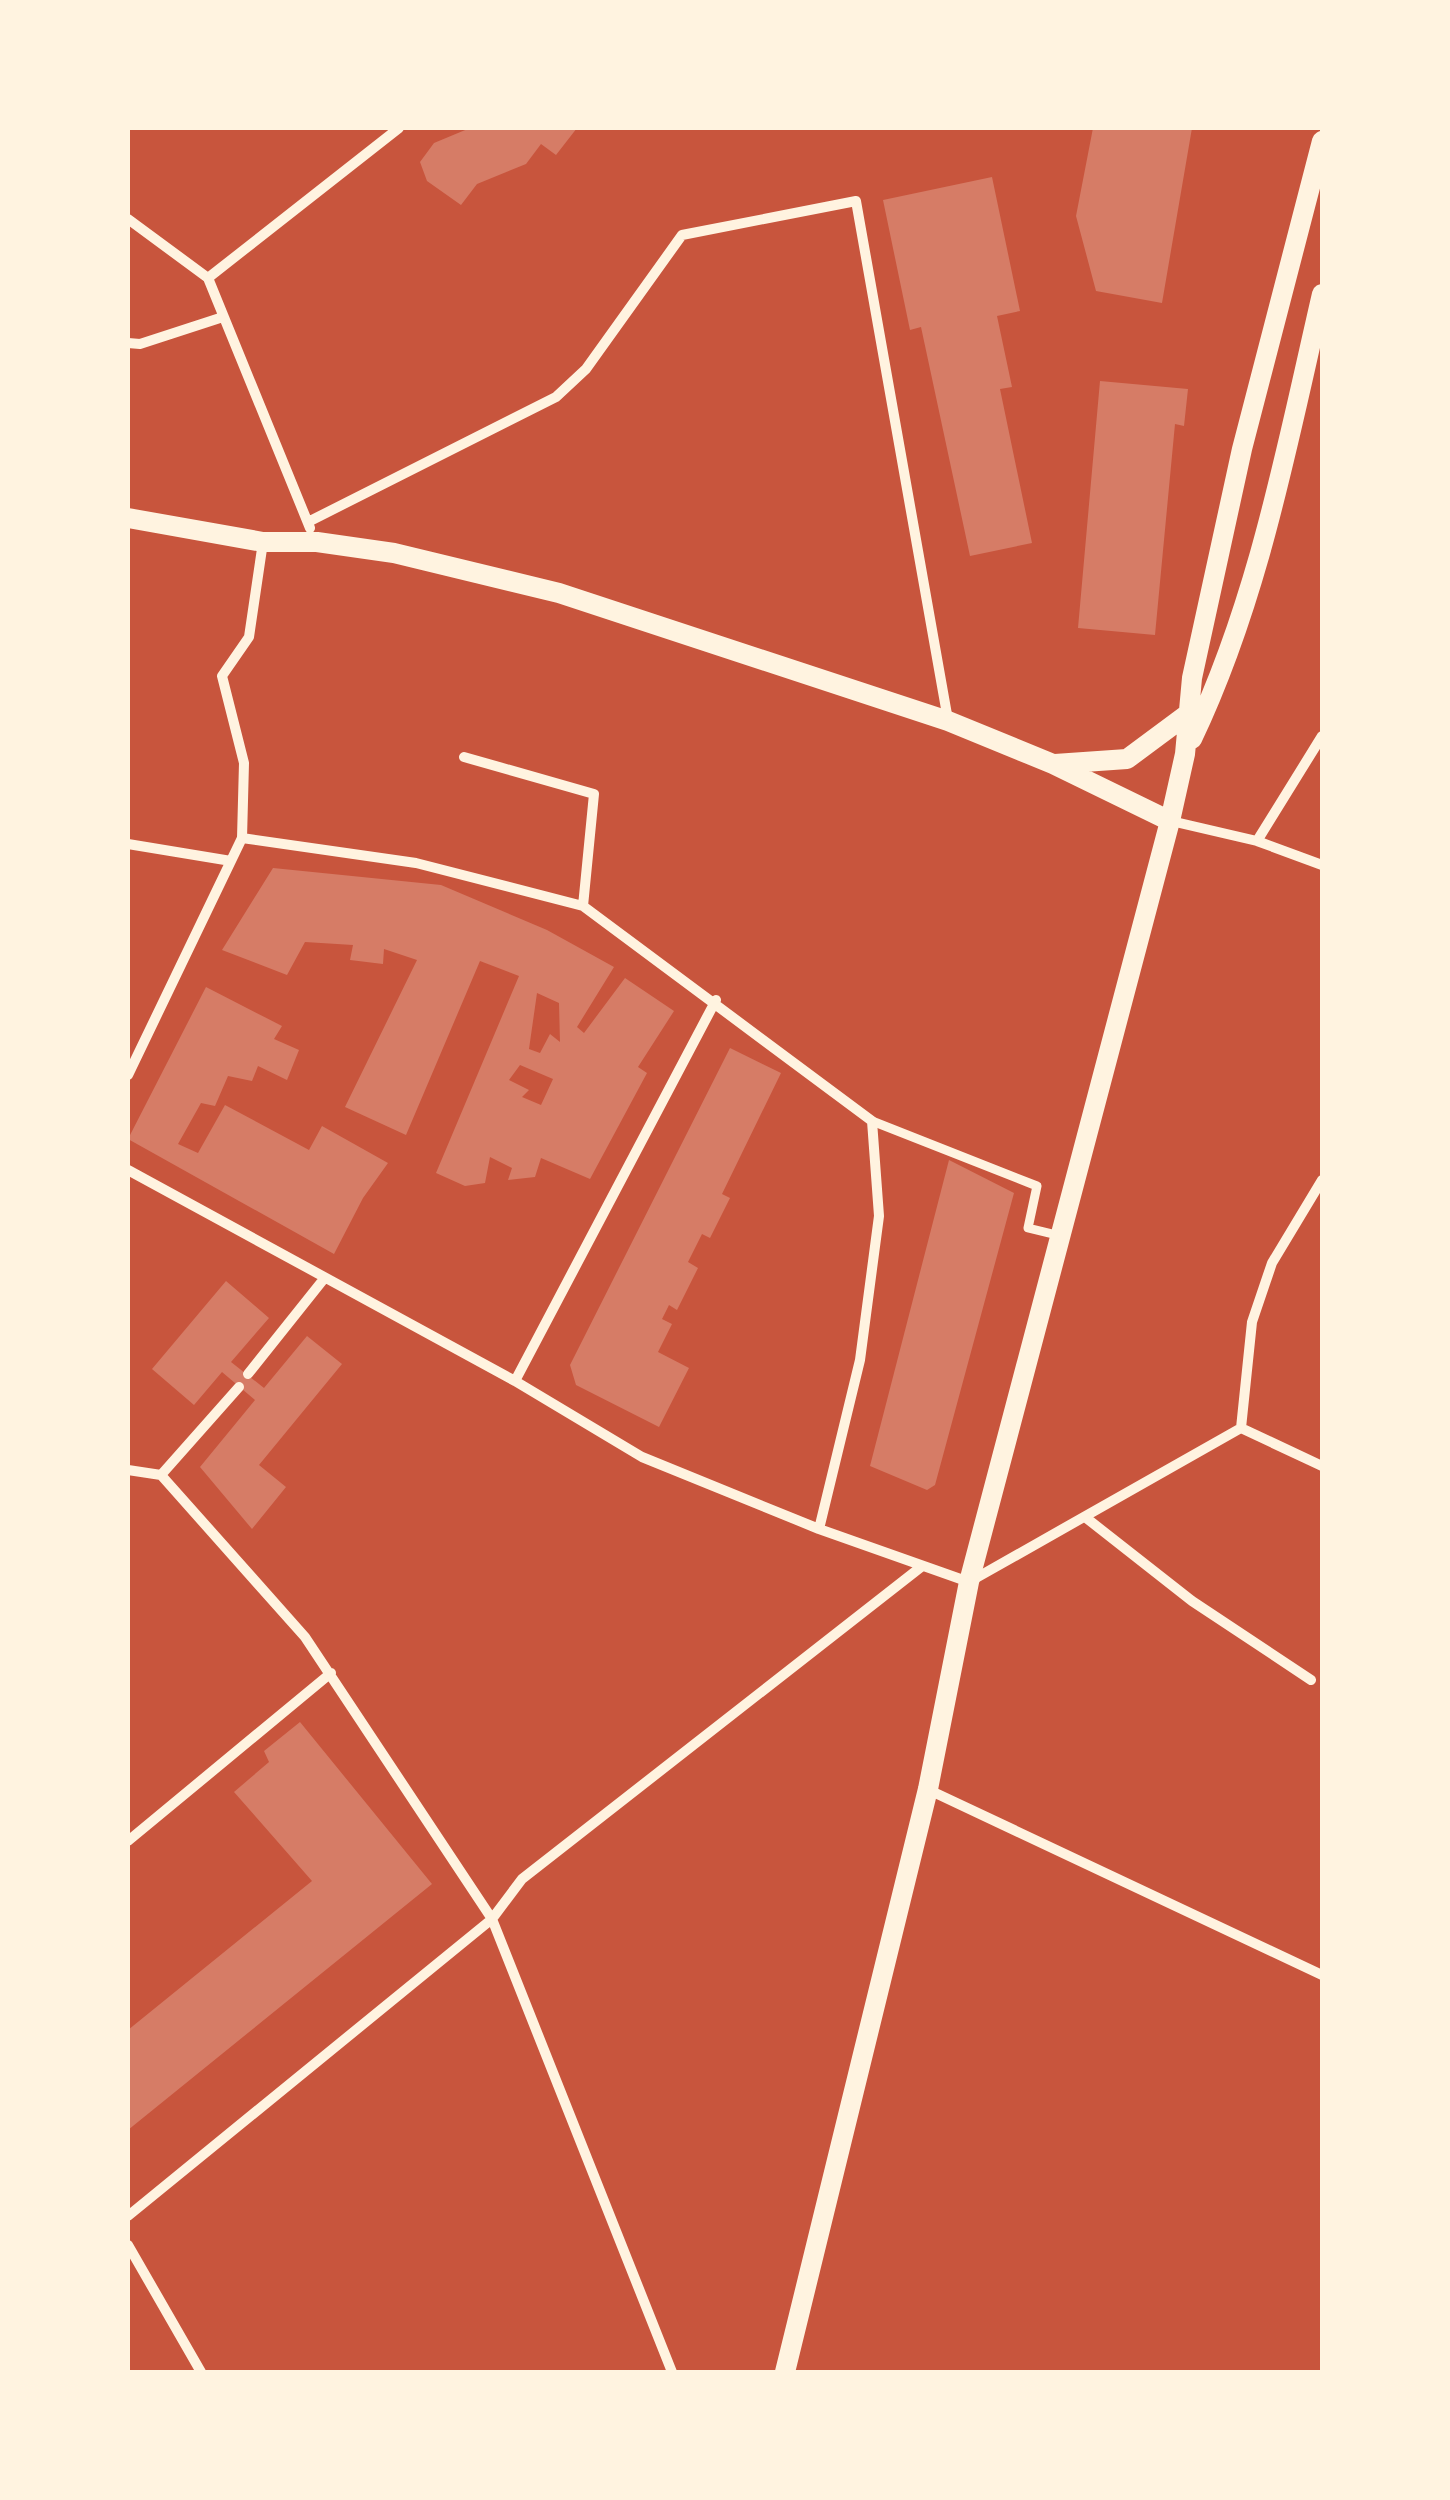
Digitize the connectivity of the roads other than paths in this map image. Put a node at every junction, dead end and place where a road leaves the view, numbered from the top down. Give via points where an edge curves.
1 (399, 128) edge
2 (1322, 141) edge
3 (128, 219) edge
4 (208, 278) junction
5 (1322, 294) edge
6 (224, 317) junction
7 (128, 343) edge
8 (128, 518) edge
9 (312, 532) junction
10 (262, 542) junction
11 (1188, 713) junction
12 (948, 721) junction
13 (1322, 736) edge
14 (1185, 754) junction
15 (464, 758) dead end
16 (1053, 764) junction
17 (1170, 821) junction
18 (242, 838) junction
19 (1257, 841) junction
20 (128, 844) edge
21 (230, 861) junction
22 (1322, 865) edge
23 (583, 906) junction
24 (716, 1000) junction
25 (128, 1075) edge
26 (872, 1121) junction
27 (128, 1170) edge
28 (1322, 1180) edge
29 (1064, 1236) junction
30 (323, 1280) junction
31 (248, 1374) dead end
32 (515, 1382) junction
33 (239, 1386) dead end
34 (1240, 1428) junction
35 (1322, 1466) edge
36 (128, 1470) edge
37 (161, 1475) junction
38 (1086, 1516) junction
39 (818, 1529) junction
40 (921, 1567) junction
41 (969, 1582) junction
42 (331, 1673) junction
43 (1311, 1680) dead end
44 (928, 1789) junction
45 (128, 1841) edge
46 (492, 1918) junction
47 (1322, 1975) edge
48 (128, 2216) edge
49 (128, 2244) edge
50 (201, 2372) edge
51 (672, 2372) edge
52 (785, 2372) edge

1 - 4 street
2 - 11 main road via 1242,449
3 - 4 street
4 - 6 street
5 - 14 main road via 1255,582
6 - 7 street
6 - 9 street
8 - 10 main road
9 - 10 main road
9 - 12 main road via 559,593
9 - 12 street via 556,396 586,369 682,236 856,201
10 - 18 street via 249,638 222,676 244,763
11 - 14 main road
11 - 16 main road via 1127,759
12 - 16 main road
13 - 19 street
14 - 17 main road
15 - 23 street via 594,794
16 - 17 main road
17 - 19 street
17 - 29 main road
18 - 21 street
18 - 23 street via 416,863
19 - 22 street
20 - 21 street
21 - 25 street
23 - 24 street
24 - 26 street
24 - 32 street
26 - 29 street via 1037,1186 1028,1228
26 - 39 street via 878,1216 860,1360
27 - 30 street
28 - 34 street via 1272,1264 1252,1322
29 - 41 main road
30 - 31 street
30 - 32 street
32 - 39 street via 642,1457
33 - 37 street
34 - 35 street
34 - 38 street
36 - 37 street
37 - 42 street
38 - 41 street
38 - 43 street via 1192,1601
39 - 40 street
40 - 41 street
40 - 46 street via 522,1879
41 - 44 main road
42 - 45 street
42 - 46 street
44 - 47 street
44 - 52 main road
46 - 48 street
46 - 51 street
49 - 50 street

